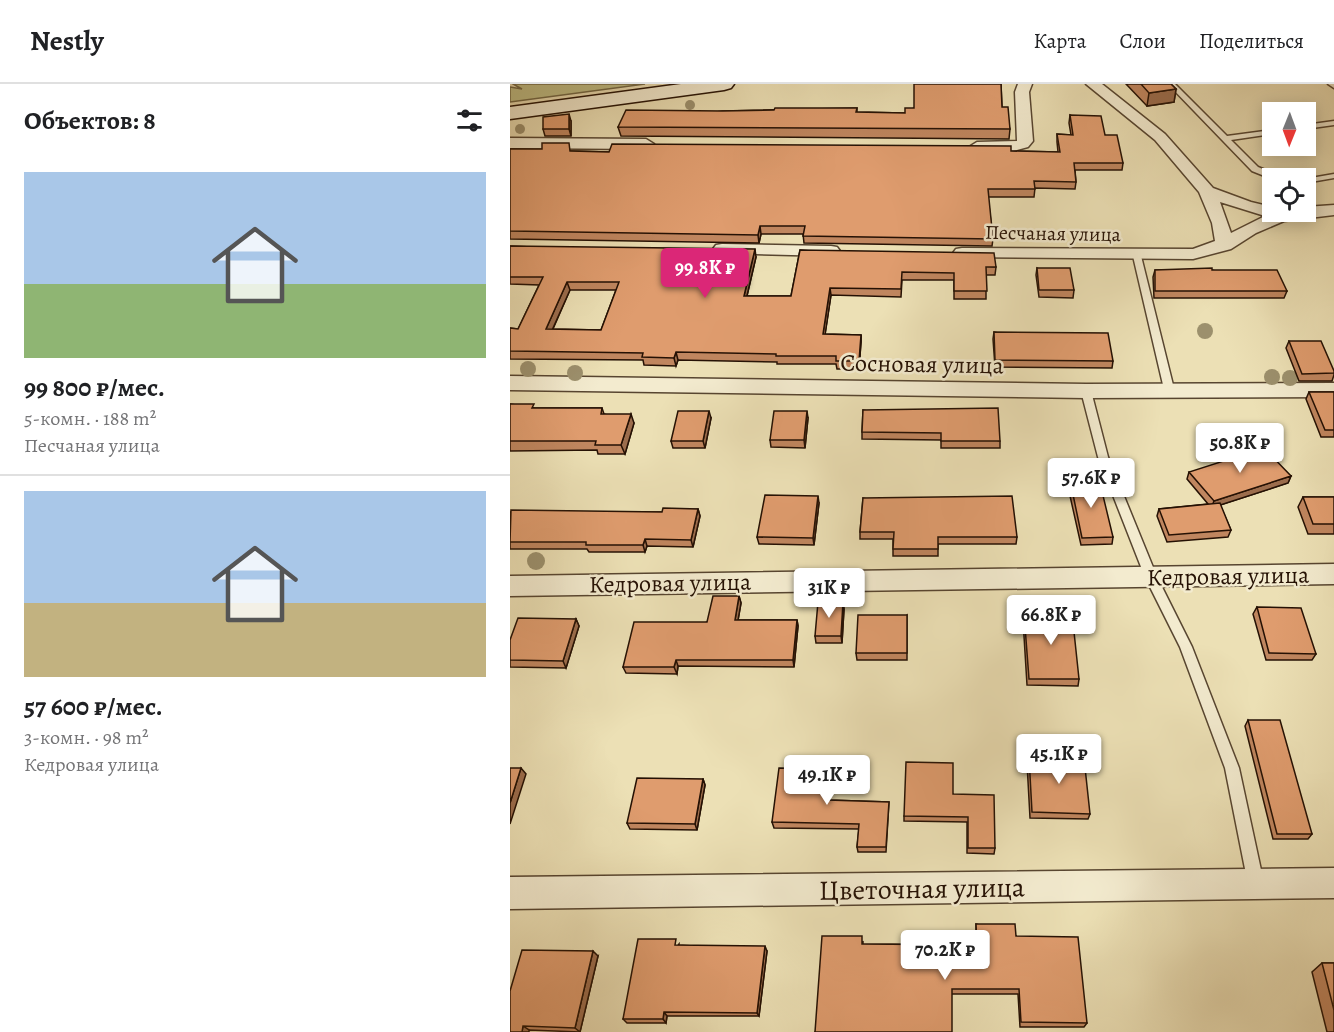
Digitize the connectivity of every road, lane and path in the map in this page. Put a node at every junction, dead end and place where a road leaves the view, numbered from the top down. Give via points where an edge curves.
1 (724, 84) edge
2 (1025, 84) edge
3 (1093, 84) edge
4 (1171, 84) edge
5 (510, 113) edge
6 (1334, 123) edge
7 (1316, 125) edge
8 (1262, 133) edge
9 (1225, 139) junction
10 (510, 143) edge
11 (664, 144) edge
12 (961, 147) edge
13 (1262, 172) edge
14 (1334, 176) edge
15 (1316, 179) edge
16 (1207, 191) junction
17 (1334, 210) edge
18 (1262, 211) edge
19 (1316, 211) edge
20 (1268, 222) edge
21 (1225, 245) junction
22 (699, 249) edge
23 (853, 251) edge
24 (948, 253) edge
25 (1137, 256) junction
26 (510, 383) edge
27 (1169, 389) junction
28 (1334, 390) edge
29 (1086, 392) junction
30 (1334, 574) edge
31 (1151, 577) junction
32 (510, 586) edge
33 (1334, 883) edge
34 (1256, 884) junction
35 (510, 893) edge

1 - 5 main road
2 - 12 street via 1023,144
3 - 16 street via 1160,137
4 - 9 lane
6 - 7 lane
8 - 9 lane
9 - 13 lane
10 - 11 street
14 - 15 lane
16 - 18 street
16 - 21 street
17 - 19 street, Песчаная улица
20 - 21 street, Песчаная улица
21 - 25 street, Песчаная улица via 1193,254
22 - 23 street
24 - 25 street, Песчаная улица
25 - 27 lane
26 - 29 street, Сосновая улица
27 - 28 street, Сосновая улица
27 - 29 street, Сосновая улица
29 - 31 lane via 1103,457
30 - 31 street, Кедровая улица
31 - 32 street, Кедровая улица
31 - 34 lane via 1186,647 1232,768
33 - 34 street, Цветочная улица
34 - 35 street, Цветочная улица

